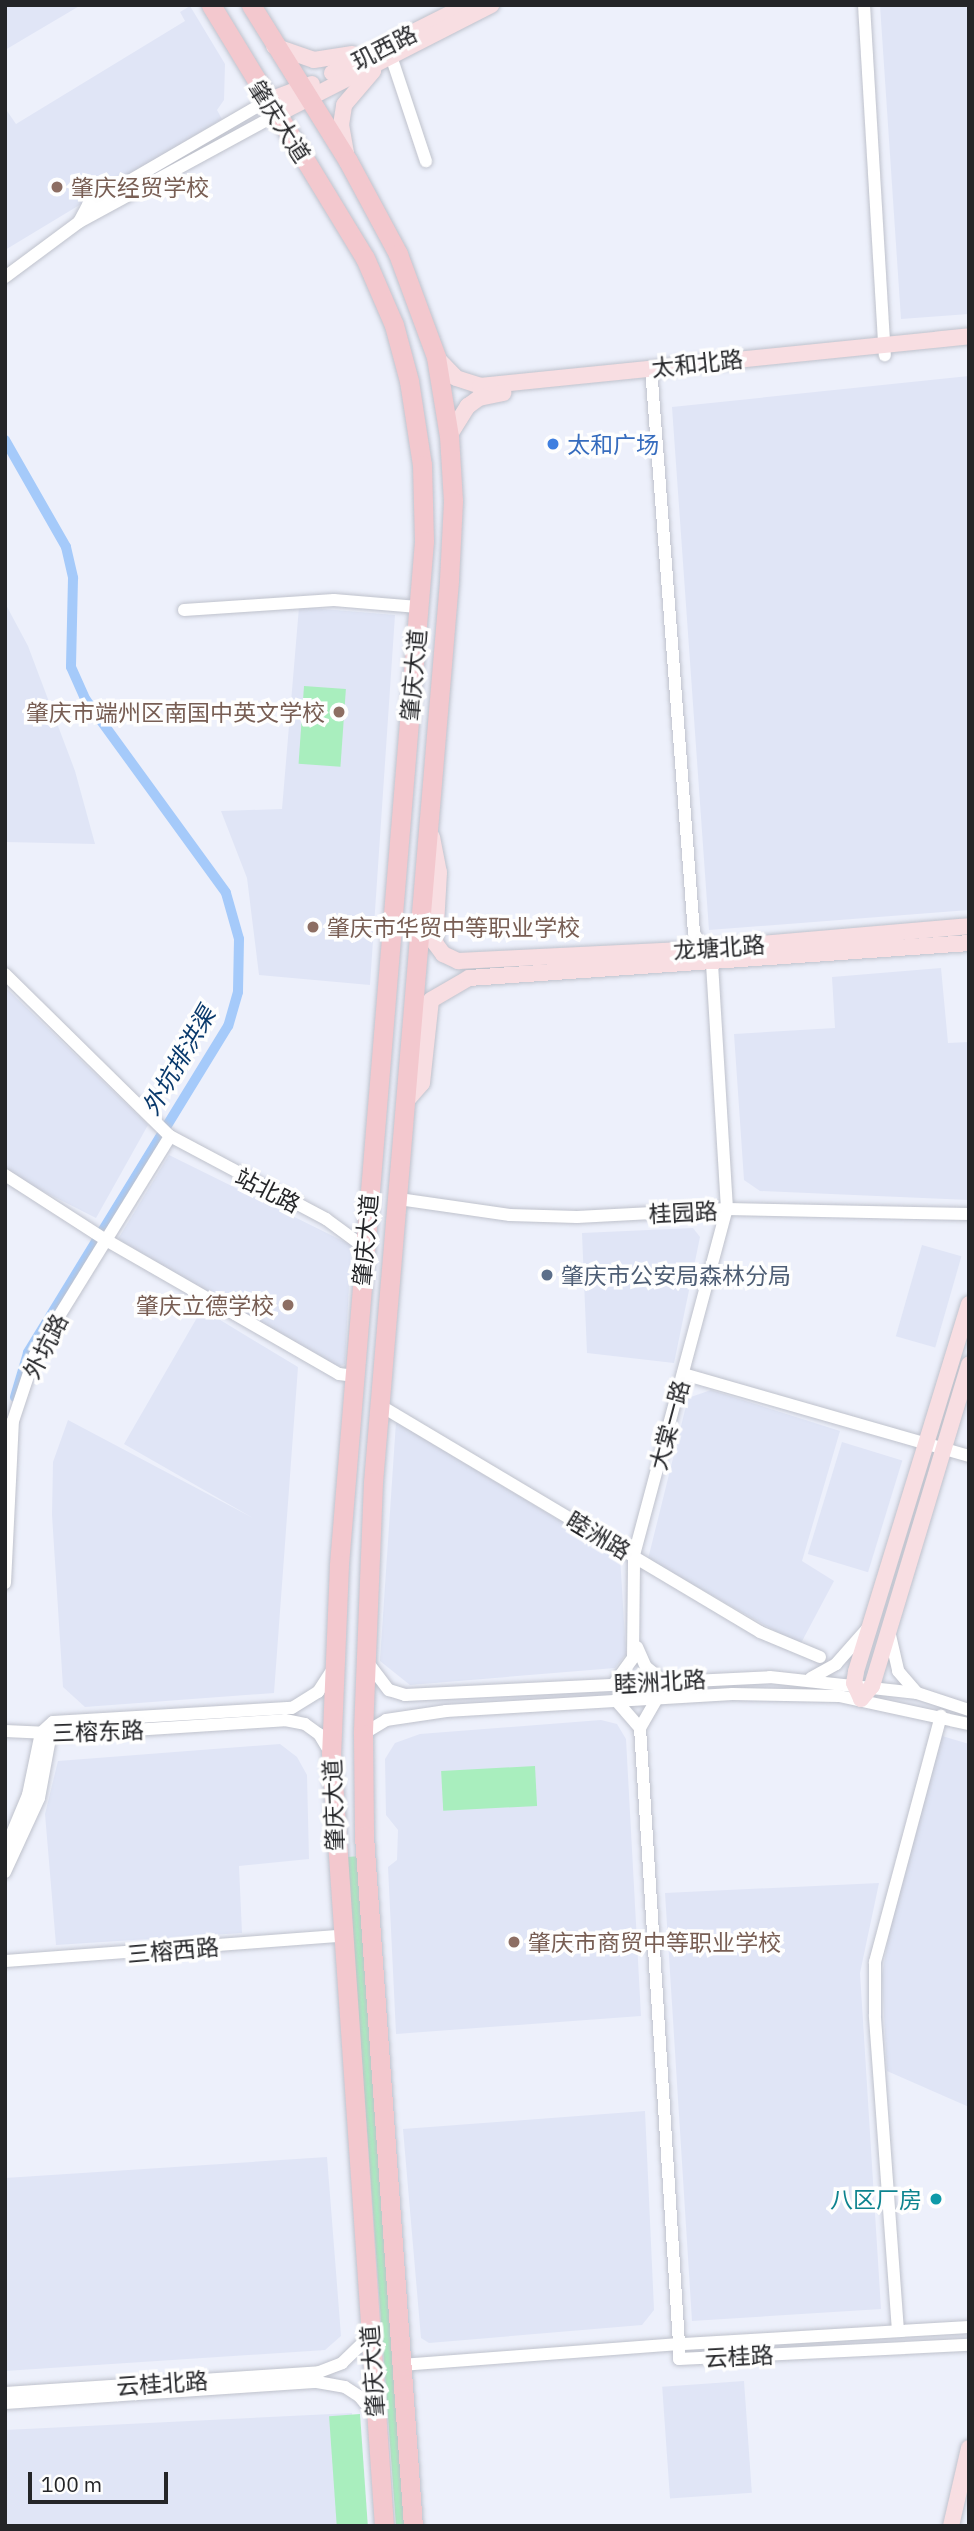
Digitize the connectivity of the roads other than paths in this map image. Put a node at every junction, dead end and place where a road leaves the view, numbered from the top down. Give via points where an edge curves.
1 (211, 5) edge
2 (251, 5) edge
3 (467, 5) edge
4 (491, 5) edge
5 (864, 5) edge
6 (274, 46) junction
7 (385, 52) junction
8 (304, 93) junction
9 (271, 108) junction
10 (348, 161) junction
11 (426, 161) dead end
12 (79, 222) junction
13 (5, 277) edge
14 (969, 336) edge
15 (969, 347) edge
16 (885, 349) junction
17 (436, 358) junction
18 (652, 373) junction
19 (449, 436) junction
20 (418, 607) junction
21 (184, 610) dead end
22 (429, 823) junction
23 (400, 824) junction
24 (422, 915) junction
25 (969, 926) edge
26 (969, 943) edge
27 (708, 956) junction
28 (469, 970) junction
29 (5, 974) edge
30 (380, 1056) junction
31 (408, 1099) junction
32 (170, 1136) junction
33 (402, 1165) junction
34 (5, 1175) edge
35 (399, 1199) junction
36 (727, 1209) junction
37 (969, 1214) edge
38 (106, 1240) junction
39 (364, 1247) junction
40 (969, 1304) edge
41 (969, 1364) edge
42 (683, 1374) junction
43 (355, 1376) junction
44 (381, 1406) junction
45 (926, 1444) junction
46 (943, 1449) junction
47 (969, 1456) edge
48 (634, 1555) junction
49 (5, 1583) edge
50 (870, 1626) junction
51 (890, 1629) junction
52 (636, 1643) junction
53 (365, 1657) junction
54 (820, 1657) dead end
55 (333, 1669) junction
56 (810, 1679) junction
57 (662, 1680) junction
58 (854, 1683) junction
59 (614, 1684) junction
60 (872, 1686) junction
61 (917, 1693) junction
62 (445, 1695) junction
63 (658, 1697) junction
64 (861, 1699) junction
65 (616, 1700) junction
66 (969, 1710) edge
67 (446, 1711) junction
68 (941, 1716) junction
69 (969, 1724) edge
70 (640, 1728) junction
71 (48, 1730) junction
72 (5, 1731) edge
73 (363, 1734) junction
74 (331, 1752) junction
75 (364, 1844) junction
76 (334, 1845) junction
77 (5, 1850) edge
78 (5, 1872) edge
79 (341, 1936) junction
80 (5, 1961) edge
81 (966, 2326) edge
82 (898, 2331) junction
83 (370, 2336) junction
84 (678, 2344) junction
85 (969, 2345) edge
86 (949, 2346) junction
87 (969, 2357) edge
88 (401, 2365) junction
89 (318, 2377) junction
90 (5, 2393) edge
91 (5, 2403) edge
92 (376, 2416) junction
93 (969, 2448) edge
94 (384, 2526) edge
95 (413, 2526) edge
96 (951, 2526) edge

1 - 9 highway, 肇庆大道
2 - 6 highway, 肇庆大道
3 - 7 main road, 玑西路
4 - 7 main road
5 - 16 street
6 - 7 main road via 327,61
6 - 8 highway, 肇庆大道
7 - 8 main road
7 - 10 main road via 344,105 341,125
7 - 11 street
8 - 9 main road
8 - 10 highway, 肇庆大道
9 - 12 street
9 - 12 street via 88,205
9 - 20 highway, 肇庆大道 via 365,258 394,325 409,381 422,465 424,541
10 - 17 highway, 肇庆大道 via 398,254
12 - 13 street
14 - 16 main road, 太和北路
15 - 16 main road, 太和北路
16 - 18 main road, 太和北路
17 - 18 main road, 太和北路 via 456,378 480,386
17 - 19 highway, 肇庆大道
18 - 19 main road, 太和北路 via 488,394 468,407
18 - 27 street, 大棠一路 via 694,933
19 - 22 highway, 肇庆大道 via 453,501 449,581
20 - 21 street via 334,600
20 - 23 highway, 肇庆大道
22 - 24 highway, 肇庆大道
22 - 28 main road via 439,872 435,943 443,954
23 - 24 highway via 407,852 402,913 410,919
23 - 30 highway, 肇庆大道
24 - 31 highway, 肇庆大道
25 - 27 main road, 龙塘北路
26 - 27 main road, 龙塘北路
27 - 28 main road, 龙塘北路
27 - 36 street, 大棠一路
28 - 31 main road via 431,1000 422,1083
29 - 32 street, 站北路
30 - 33 highway via 392,1057 398,1068 393,1138
30 - 39 highway, 肇庆大道
31 - 33 highway, 肇庆大道
32 - 38 street, 外坑路
32 - 39 street, 站北路 via 326,1219
33 - 35 highway, 肇庆大道
34 - 38 street
35 - 36 street, 桂园路 via 510,1215 577,1217
35 - 44 highway, 肇庆大道
36 - 37 street, 桂园路
36 - 42 street, 大棠一路
38 - 43 street via 339,1374
38 - 49 street, 外坑路 via 35,1355 13,1421
39 - 43 highway, 肇庆大道
40 - 45 main road
41 - 46 main road
42 - 45 street
42 - 48 street, 大棠一路
43 - 55 highway, 肇庆大道
44 - 48 street, 睦洲路
44 - 53 highway, 肇庆大道
45 - 46 street
45 - 50 main road
46 - 47 street
46 - 51 main road
48 - 52 street, 大棠一路
48 - 54 street, 睦洲路 via 760,1632
50 - 56 street via 836,1664
50 - 58 main road
51 - 60 main road
51 - 61 street via 894,1663
52 - 57 street via 646,1667
52 - 59 street via 628,1669
53 - 62 street, 睦洲北路 via 390,1690
53 - 73 highway, 肇庆大道
55 - 71 street, 三榕东路 via 318,1692 292,1708
55 - 74 highway, 肇庆大道
56 - 57 street, 睦洲北路
56 - 58 street, 睦洲北路
57 - 59 street, 睦洲北路
58 - 60 street, 睦洲北路
58 - 64 main road
59 - 62 street, 睦洲北路
60 - 61 street, 睦洲北路
60 - 64 main road
61 - 66 street, 睦洲北路
62 - 67 street via 420,1702 421,1708
63 - 64 street, 睦洲北路 via 775,1694
63 - 65 street, 睦洲北路
63 - 70 street
64 - 68 street, 睦洲北路
65 - 67 street, 睦洲北路
65 - 70 street
67 - 73 street, 睦洲北路 via 386,1720
68 - 69 street, 睦洲北路
68 - 82 street via 875,1962
70 - 84 street
71 - 72 street
71 - 74 street, 三榕东路 via 285,1720 305,1724
71 - 77 street
71 - 78 street via 38,1797
73 - 75 highway, 肇庆大道
74 - 76 highway, 肇庆大道
75 - 76 highway
75 - 88 highway, 肇庆大道
76 - 79 highway, 肇庆大道
79 - 80 street, 三榕西路
79 - 83 highway, 肇庆大道
81 - 82 street, 云桂路
82 - 84 street, 云桂路
83 - 89 street via 342,2363
83 - 92 highway, 肇庆大道
84 - 86 street, 云桂路 via 679,2359
84 - 88 street
85 - 86 street, 云桂路
86 - 87 street
88 - 95 highway, 肇庆大道
89 - 90 street, 云桂北路
89 - 91 street, 云桂北路
89 - 92 street via 359,2396
92 - 94 highway, 肇庆大道
93 - 96 main road

